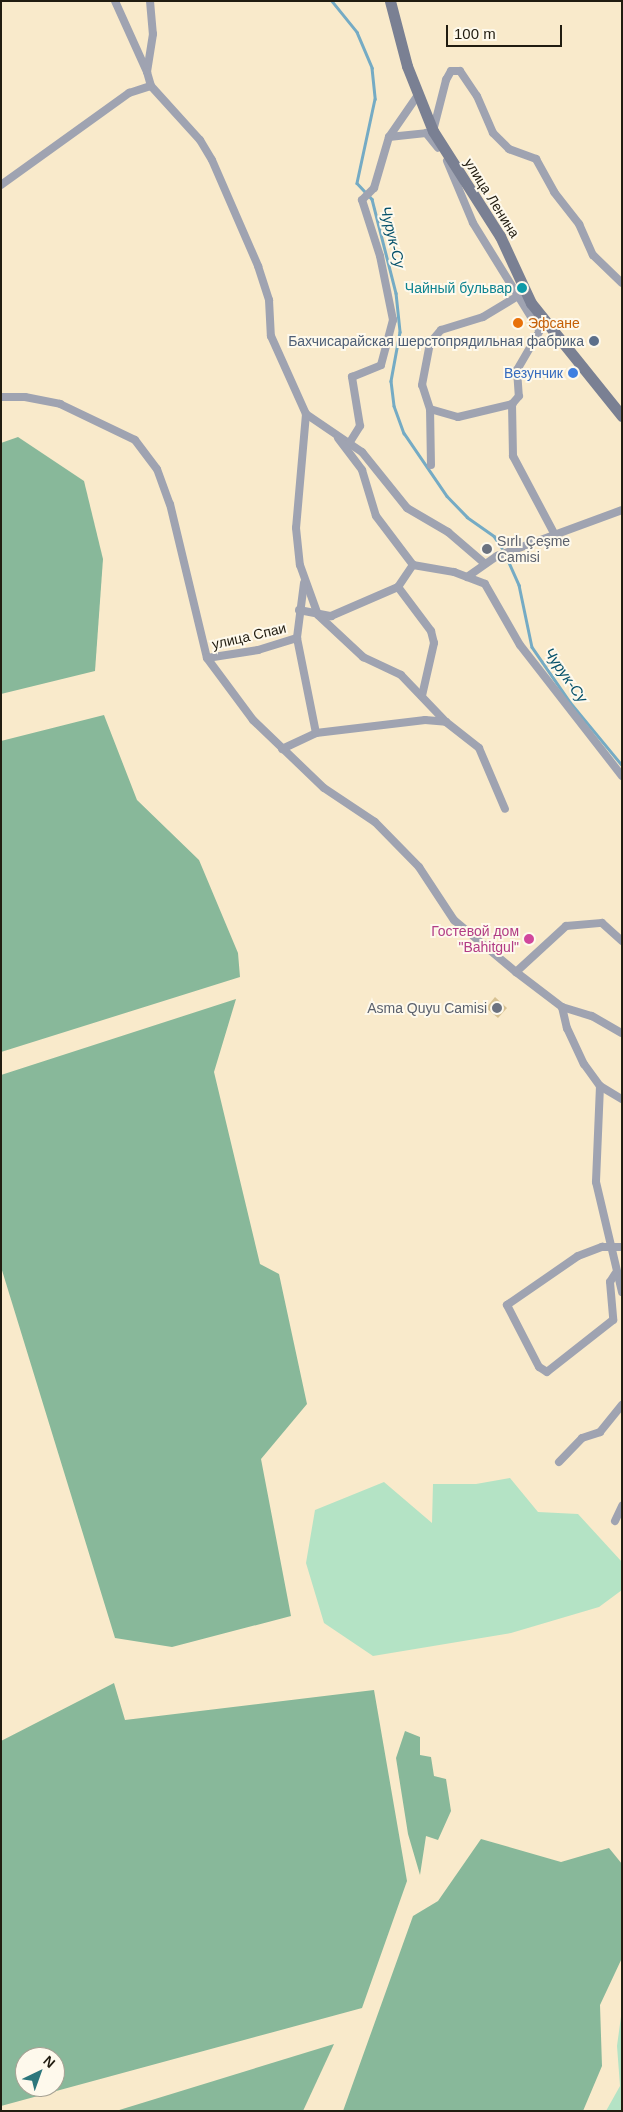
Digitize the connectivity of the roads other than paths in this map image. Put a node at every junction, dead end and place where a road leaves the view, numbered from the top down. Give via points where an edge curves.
1 (115, 1) edge
2 (150, 1) edge
3 (390, 1) edge
4 (147, 72) junction
5 (151, 86) junction
6 (418, 95) junction
7 (433, 131) junction
8 (389, 137) junction
9 (1, 185) edge
10 (622, 283) edge
11 (516, 297) junction
12 (542, 327) junction
13 (1, 398) edge
14 (512, 404) junction
15 (430, 409) junction
16 (306, 414) junction
17 (622, 416) edge
18 (327, 425) junction
19 (350, 442) junction
20 (431, 464) dead end
21 (622, 510) edge
22 (555, 535) junction
23 (484, 563) junction
24 (413, 564) junction
25 (467, 577) junction
26 (304, 580) junction
27 (398, 587) junction
28 (299, 610) junction
29 (318, 616) junction
30 (297, 638) junction
31 (207, 658) junction
32 (422, 696) junction
33 (446, 722) junction
34 (316, 733) junction
35 (282, 749) junction
36 (622, 776) edge
37 (505, 809) dead end
38 (622, 941) edge
39 (516, 972) junction
40 (562, 1007) junction
41 (622, 1033) edge
42 (600, 1086) junction
43 (622, 1099) edge
44 (612, 1245) junction
45 (622, 1247) edge
46 (615, 1274) junction
47 (622, 1292) edge
48 (622, 1404) edge
49 (558, 1462) dead end
50 (622, 1506) edge
51 (615, 1521) dead end

1 - 4 street
2 - 4 street via 154,34
3 - 6 main road, улица Ленина
4 - 5 street
5 - 9 street via 129,93
5 - 16 street via 200,140 212,160 258,266 269,300 271,336
6 - 7 main road, улица Ленина
6 - 8 street
7 - 10 street via 446,80 451,71 460,72 477,96 493,133 509,149 536,159 554,192 579,224 593,255
7 - 12 main road, улица Ленина via 500,236
8 - 11 street via 426,133 446,156 473,223
8 - 19 street via 374,188 362,200 383,265 393,320 382,365 352,377 360,426
11 - 12 street
11 - 15 street via 483,317 441,330 430,344 422,385
12 - 14 street via 517,370 519,396
12 - 17 main road, улица Ленина
13 - 31 street via 25,397 60,404 135,440 157,469 170,504
14 - 15 street via 458,417
14 - 22 street via 512,456
15 - 20 street
16 - 18 street
16 - 26 street via 296,528
18 - 19 street
18 - 24 street via 362,470 376,516
19 - 23 street via 408,508 448,532
21 - 22 street
22 - 23 street
23 - 25 street
24 - 25 street
24 - 27 street
25 - 36 street via 485,584 520,645
26 - 28 street
26 - 29 street
27 - 29 street, улица Спаи via 330,616
27 - 32 street via 431,632 434,643
28 - 29 street, улица Спаи
28 - 30 street
29 - 32 street via 363,657 401,675
30 - 31 street, улица Спаи via 258,650
30 - 34 street
31 - 35 street via 253,720
32 - 33 street
33 - 34 street via 425,720
33 - 37 street via 479,748
34 - 35 street
35 - 39 street via 324,788 375,822 419,867 454,920
38 - 39 street via 602,923 566,926
39 - 40 street
40 - 41 street via 592,1016
40 - 42 street via 572,1037
42 - 43 street
42 - 44 street via 596,1182
44 - 45 street
44 - 46 street
44 - 46 street via 578,1256 507,1305 539,1367 546,1372 613,1320 610,1282
46 - 47 street
48 - 49 street via 600,1432 582,1438
50 - 51 street

